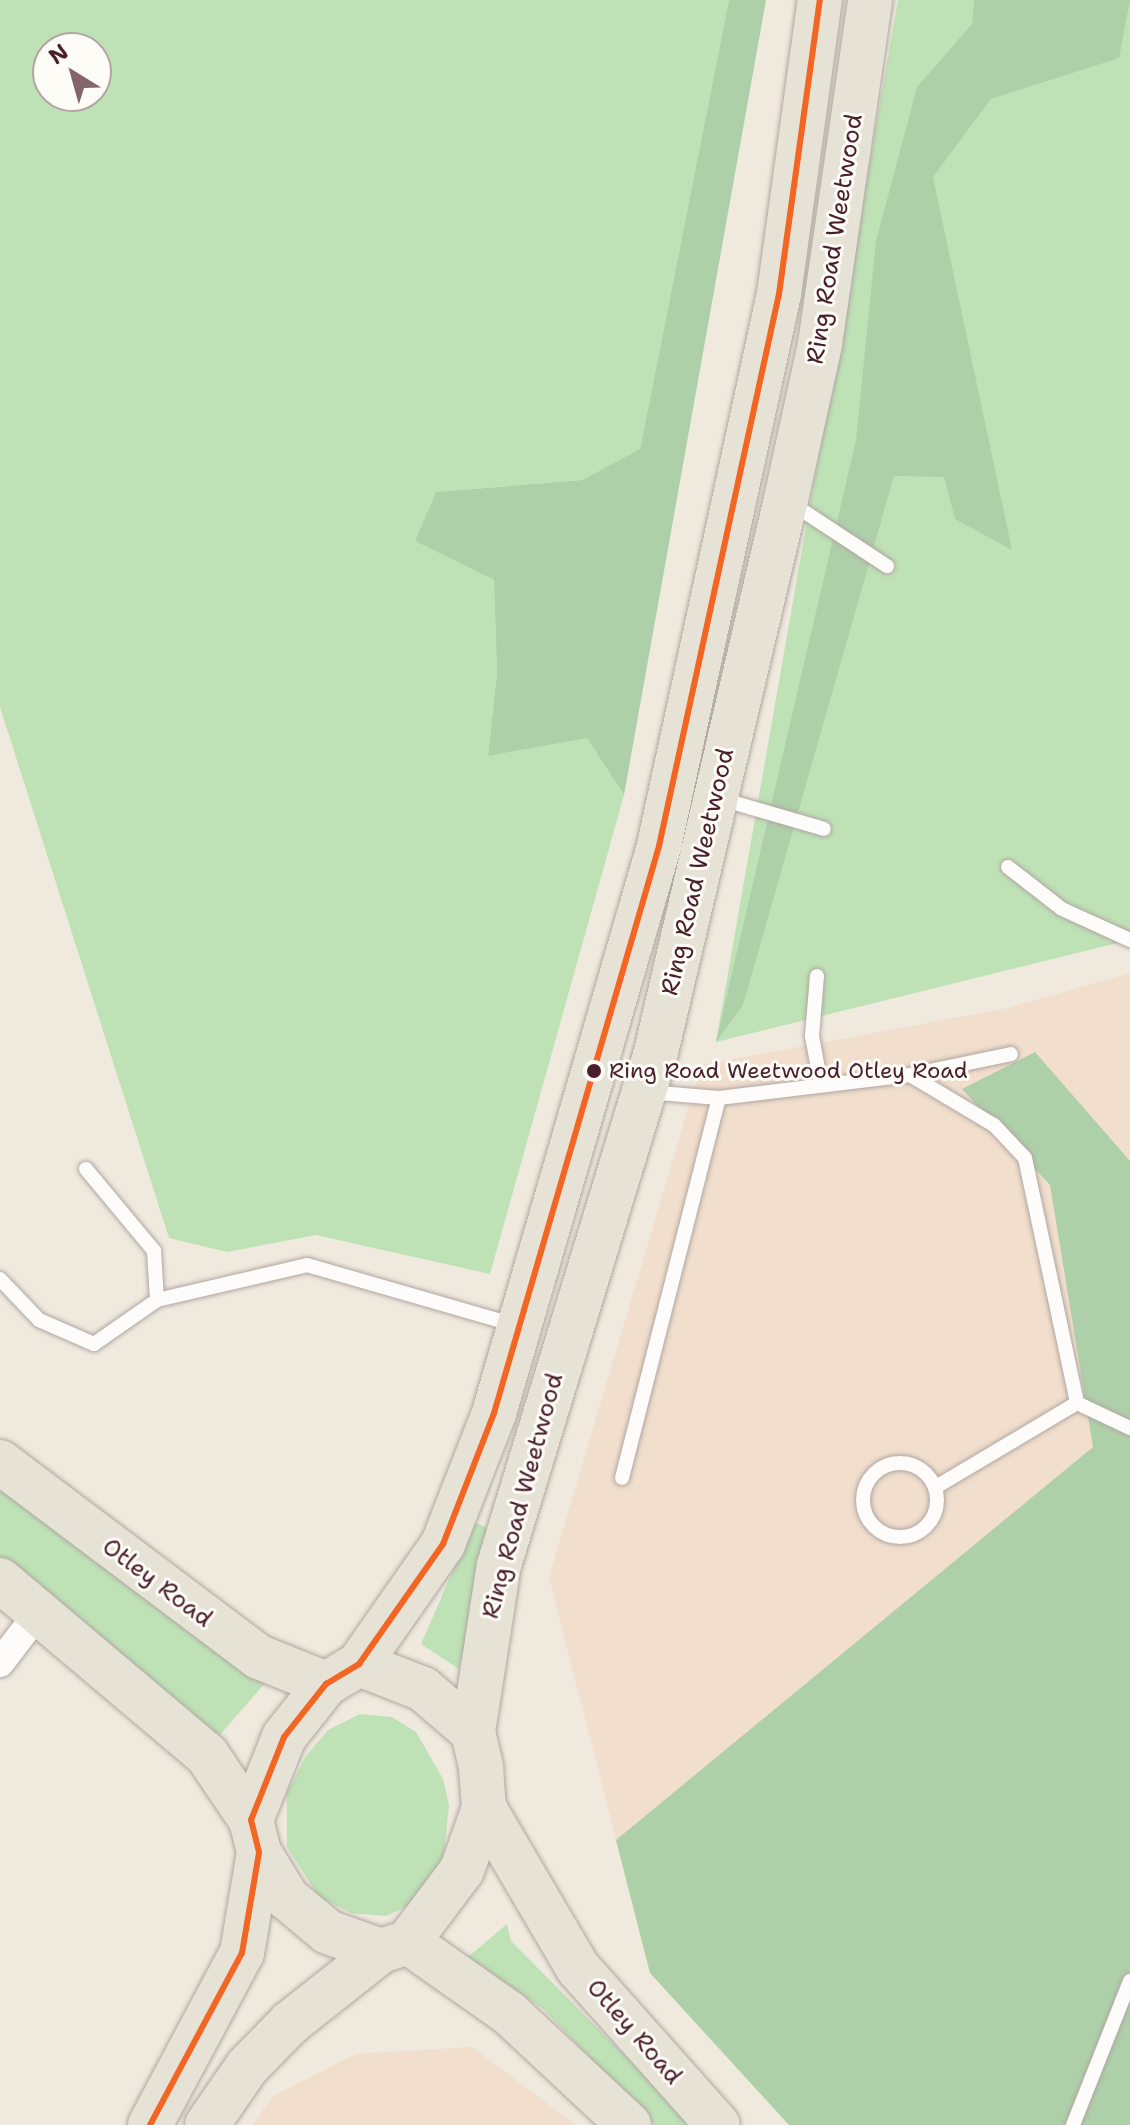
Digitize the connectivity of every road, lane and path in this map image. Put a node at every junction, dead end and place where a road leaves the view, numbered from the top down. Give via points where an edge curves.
1 (820, 0) edge
2 (870, 0) edge
3 (803, 511) junction
4 (887, 566) dead end
5 (716, 797) junction
6 (824, 829) dead end
7 (1008, 867) dead end
8 (1130, 940) edge
9 (817, 976) dead end
10 (1011, 1054) dead end
11 (910, 1075) junction
12 (821, 1085) junction
13 (641, 1092) junction
14 (719, 1098) junction
15 (86, 1169) dead end
16 (0, 1279) edge
17 (157, 1300) junction
18 (520, 1326) junction
19 (1077, 1403) junction
20 (1130, 1428) edge
21 (0, 1462) edge
22 (622, 1478) dead end
23 (936, 1487) junction
24 (0, 1580) edge
25 (39, 1612) junction
26 (0, 1663) edge
27 (342, 1674) junction
28 (473, 1732) junction
29 (484, 1808) junction
30 (255, 1836) junction
31 (395, 1946) junction
32 (1130, 1981) edge
33 (150, 2125) edge
34 (207, 2125) edge
35 (629, 2125) edge
36 (718, 2125) edge
37 (1073, 2125) edge

1 - 18 highway, Ring Road Weetwood via 779,294 659,846
2 - 3 highway, Ring Road Weetwood via 820,344
3 - 4 lane
3 - 5 highway, Ring Road Weetwood
5 - 6 lane
5 - 13 highway, Ring Road Weetwood
7 - 8 lane via 1062,909
9 - 12 lane via 812,1036
10 - 11 lane
11 - 12 lane
11 - 19 lane via 994,1125 1025,1158
12 - 14 lane
13 - 14 lane
13 - 28 highway, Ring Road Weetwood via 510,1525
14 - 22 lane
15 - 17 lane via 154,1251
16 - 17 lane via 39,1320 94,1344
17 - 18 lane via 307,1265
18 - 27 highway, Ring Road Weetwood via 443,1544
19 - 20 lane
19 - 23 lane
21 - 27 highway, Otley Road via 259,1657
23 - 23 lane via 923,1469 891,1463 868,1480 863,1508 889,1536 917,1534 934,1516
24 - 25 highway
25 - 26 street
25 - 30 highway via 207,1755
27 - 28 highway via 423,1689
27 - 30 highway via 284,1737
28 - 29 highway
29 - 31 highway via 462,1870
29 - 36 highway, Otley Road via 578,1968
30 - 31 highway via 287,1898 328,1932
30 - 33 highway via 242,1953
31 - 34 highway via 271,2043
31 - 35 highway via 509,2013
32 - 37 lane

